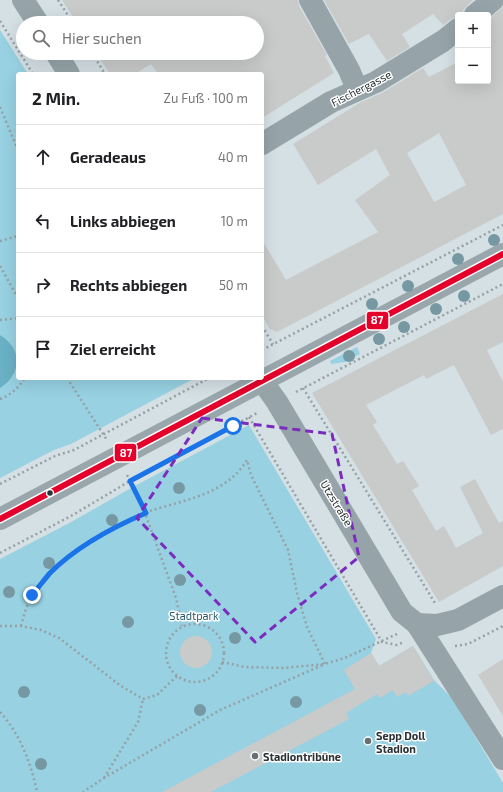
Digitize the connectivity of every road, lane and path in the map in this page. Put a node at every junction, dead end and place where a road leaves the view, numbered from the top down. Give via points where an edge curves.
1 (23, 0) edge
2 (58, 0) edge
3 (310, 0) edge
4 (493, 0) edge
5 (479, 12) edge
6 (33, 16) edge
7 (68, 16) edge
8 (0, 22) edge
9 (455, 31) edge
10 (16, 47) edge
11 (24, 60) edge
12 (60, 60) edge
13 (96, 60) edge
14 (32, 72) edge
15 (68, 72) edge
16 (104, 72) edge
17 (357, 89) junction
18 (0, 107) edge
19 (264, 143) edge
20 (16, 145) edge
21 (503, 224) edge
22 (16, 236) edge
23 (0, 240) edge
24 (503, 254) edge
25 (0, 266) edge
26 (503, 284) edge
27 (16, 294) edge
28 (16, 318) edge
29 (0, 320) edge
30 (264, 329) edge
31 (273, 344) junction
32 (264, 349) edge
33 (264, 377) edge
34 (24, 380) edge
35 (68, 380) edge
36 (204, 380) edge
37 (259, 380) edge
38 (262, 380) edge
39 (0, 399) edge
40 (103, 434) junction
41 (130, 481) junction
42 (0, 484) edge
43 (146, 513) junction
44 (0, 519) edge
45 (0, 553) edge
46 (503, 596) edge
47 (437, 607) dead end
48 (417, 624) junction
49 (0, 626) edge
50 (22, 626) junction
51 (182, 626) junction
52 (389, 638) dead end
53 (382, 642) junction
54 (222, 662) junction
55 (324, 664) junction
56 (177, 676) junction
57 (143, 699) junction
58 (0, 712) edge
59 (503, 759) edge
60 (104, 778) junction
61 (36, 792) edge
62 (83, 792) edge

1 - 6 street
2 - 7 path
3 - 17 street
4 - 5 street
8 - 10 path
9 - 17 street, Fischergasse via 376,82
11 - 14 path
12 - 15 street
13 - 16 path
17 - 19 street, Fischergasse
18 - 20 path
21 - 31 path
22 - 23 path
24 - 33 main road
25 - 27 path
26 - 47 path via 303,388
28 - 29 path
30 - 31 path
31 - 32 path
34 - 39 path via 17,389
35 - 40 path
36 - 40 path
37 - 44 main road
38 - 48 street, Utzstraße via 402,612
40 - 42 path
41 - 43 path
41 - 45 path via 71,516
41 - 53 path via 249,417
43 - 50 path via 94,539 50,574 32,595
43 - 51 path via 176,598
43 - 55 path via 217,488 236,475 247,460 251,475 288,550 307,627
46 - 48 street via 458,620 437,625
48 - 59 street, Utzstraße
49 - 50 path
50 - 57 path via 41,630 59,638 121,686
51 - 54 path via 199,624 214,631 221,640 224,651
51 - 56 path via 173,634 167,645 166,657 170,668
52 - 53 path
53 - 55 path
54 - 55 path via 245,667 284,668
54 - 56 path via 209,678 198,682
55 - 60 path via 220,710
56 - 57 path via 157,695
57 - 60 path via 138,722
58 - 61 path via 9,722 25,752
60 - 62 path

